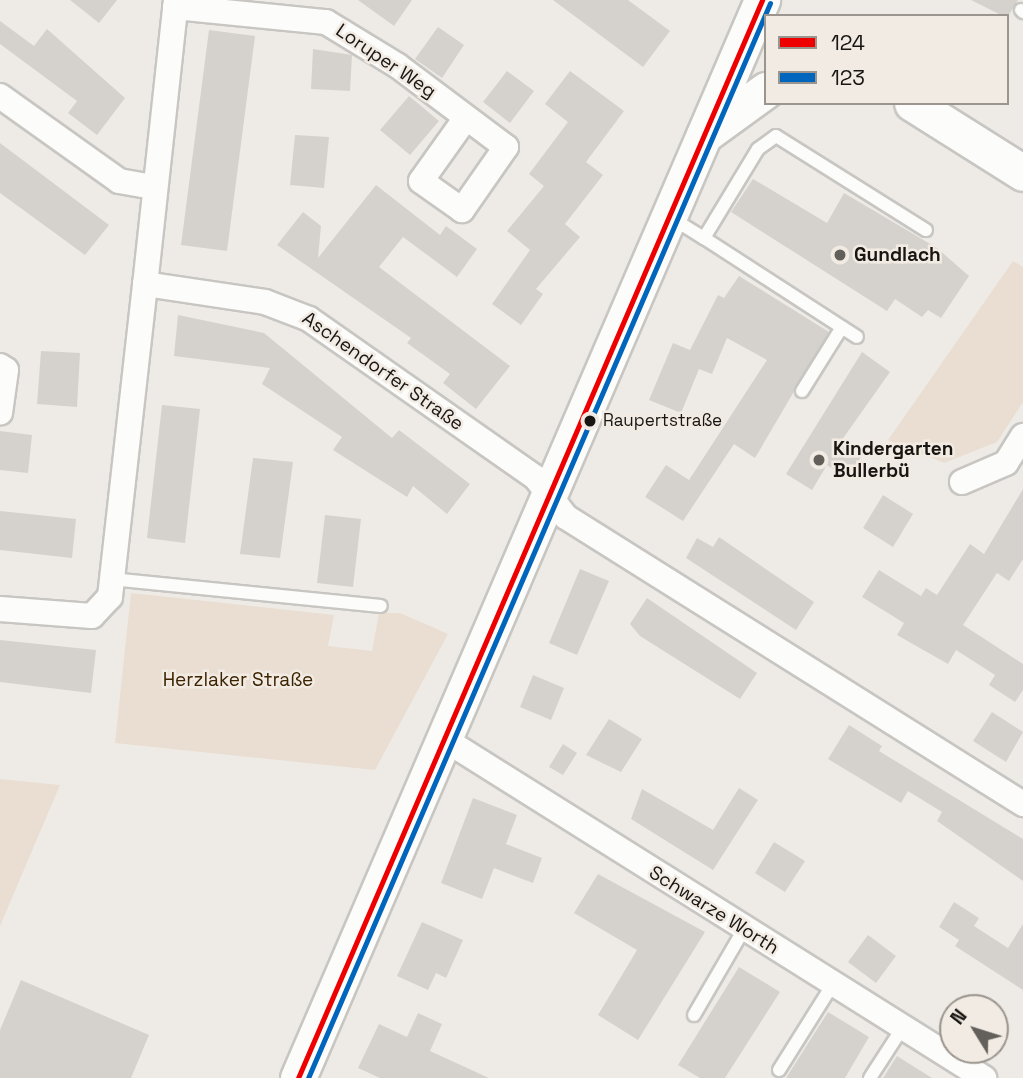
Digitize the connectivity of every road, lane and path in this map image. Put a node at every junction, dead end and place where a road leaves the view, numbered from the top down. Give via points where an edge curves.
1 (176, 3) edge
2 (764, 8) edge
3 (764, 91) edge
4 (0, 96) edge
5 (915, 105) edge
6 (466, 118) dead end
7 (704, 135) junction
8 (1023, 173) edge
9 (154, 187) junction
10 (669, 216) junction
11 (926, 230) dead end
12 (704, 239) junction
13 (145, 284) junction
14 (842, 327) junction
15 (856, 337) dead end
16 (0, 366) edge
17 (802, 391) dead end
18 (0, 413) edge
19 (1023, 436) edge
20 (962, 482) dead end
21 (550, 496) junction
22 (111, 579) junction
23 (381, 606) dead end
24 (0, 608) edge
25 (444, 739) junction
26 (1023, 804) edge
27 (744, 929) junction
28 (833, 984) junction
29 (694, 1015) dead end
30 (903, 1027) junction
31 (779, 1070) dead end
32 (298, 1078) edge
33 (870, 1078) edge
34 (984, 1078) edge

1 - 6 street, Loruper Weg via 342,27
1 - 9 street
2 - 7 main road
3 - 7 main road
4 - 9 street via 119,181
5 - 8 main road
7 - 10 main road
9 - 13 street
10 - 12 lane
10 - 21 main road
11 - 12 lane via 776,136 758,149
12 - 14 lane
13 - 21 street, Aschendorfer Straße via 290,308 536,478
13 - 22 street
14 - 15 lane
14 - 17 lane
16 - 18 street via 6,370
19 - 20 street via 1006,463
21 - 25 main road
21 - 26 street via 566,517
22 - 23 lane
22 - 24 street via 104,609 92,616
25 - 27 street, Schwarze Worth
25 - 32 main road
27 - 28 street, Schwarze Worth
27 - 29 lane
28 - 30 street, Schwarze Worth
28 - 31 lane
30 - 33 lane
30 - 34 street, Schwarze Worth

